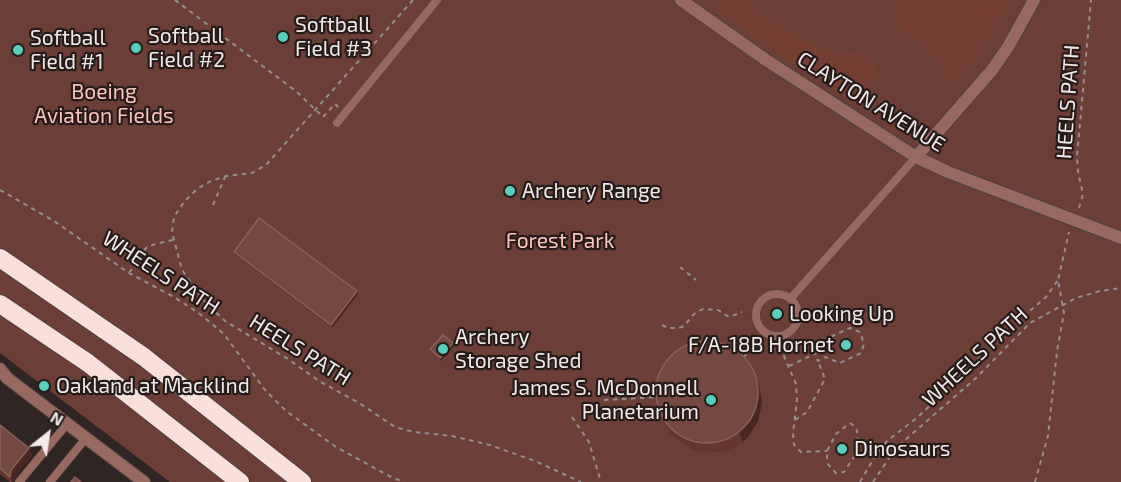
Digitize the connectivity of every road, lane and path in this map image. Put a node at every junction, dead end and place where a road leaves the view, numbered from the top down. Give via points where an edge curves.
1 (175, 0) edge
2 (413, 0) edge
3 (437, 0) edge
4 (681, 0) edge
5 (1034, 0) edge
6 (1091, 0) edge
7 (336, 106) dead end
8 (316, 111) junction
9 (337, 123) dead end
10 (916, 157) junction
11 (226, 176) junction
12 (0, 190) edge
13 (213, 204) dead end
14 (1080, 205) dead end
15 (1071, 227) dead end
16 (1121, 238) edge
17 (173, 240) junction
18 (0, 258) edge
19 (680, 267) dead end
20 (129, 273) junction
21 (696, 280) dead end
22 (1058, 280) junction
23 (1121, 288) edge
24 (791, 298) junction
25 (1064, 303) junction
26 (0, 304) edge
27 (742, 312) dead end
28 (662, 325) dead end
29 (759, 338) dead end
30 (780, 347) dead end
31 (815, 354) junction
32 (742, 360) edge
33 (818, 361) junction
34 (789, 366) junction
35 (2, 378) edge
36 (659, 397) edge
37 (604, 400) dead end
38 (573, 417) dead end
39 (794, 420) junction
40 (67, 424) junction
41 (86, 438) junction
42 (827, 451) junction
43 (19, 482) edge
44 (50, 482) edge
45 (144, 482) edge
46 (240, 482) edge
47 (302, 482) edge
48 (405, 482) edge
49 (581, 482) edge
50 (601, 482) edge
51 (860, 482) edge
52 (873, 482) edge
53 (1035, 482) edge

1 - 8 path
2 - 8 path, HEELS PATH
3 - 9 lane
4 - 10 street, CLAYTON AVENUE
5 - 10 street via 992,70
6 - 14 path, HEELS PATH via 1077,158 1083,194
7 - 8 path via 323,117
8 - 11 path, HEELS PATH via 263,168
10 - 16 street, CLAYTON AVENUE
10 - 24 lane
11 - 13 path
11 - 17 path, HEELS PATH via 204,184 184,202 174,217
12 - 20 path, WHEELS PATH via 54,221
15 - 22 path
17 - 20 path via 146,248
17 - 49 path, HEELS PATH via 186,279 213,311 387,423 490,446
18 - 47 highway via 144,357
19 - 21 path
20 - 48 path, WHEELS PATH via 213,323 265,390 300,422 354,458
22 - 25 path
22 - 51 path via 1046,297 918,417 887,441
23 - 25 path, WHEELS PATH
24 - 24 lane via 778,293 760,302 756,319 766,333 785,335 796,325 798,311
25 - 52 path, WHEELS PATH via 1020,331 976,378 896,448
25 - 53 path via 1048,436
26 - 46 highway via 88,363
27 - 28 path via 729,317 718,310 704,309 679,328
29 - 32 path
30 - 34 path
31 - 33 path
31 - 33 path via 824,350 828,338 850,328 860,332 864,344 861,353 840,363 825,357
31 - 34 path
33 - 39 path via 825,379 807,412
34 - 39 path via 796,384
35 - 40 street
36 - 37 path
38 - 50 path via 590,442
39 - 42 path via 793,440 798,450
40 - 41 street
40 - 43 lane
41 - 44 lane
41 - 45 street
42 - 42 path via 836,434 853,424 858,440 847,469 840,473 831,470 826,463

